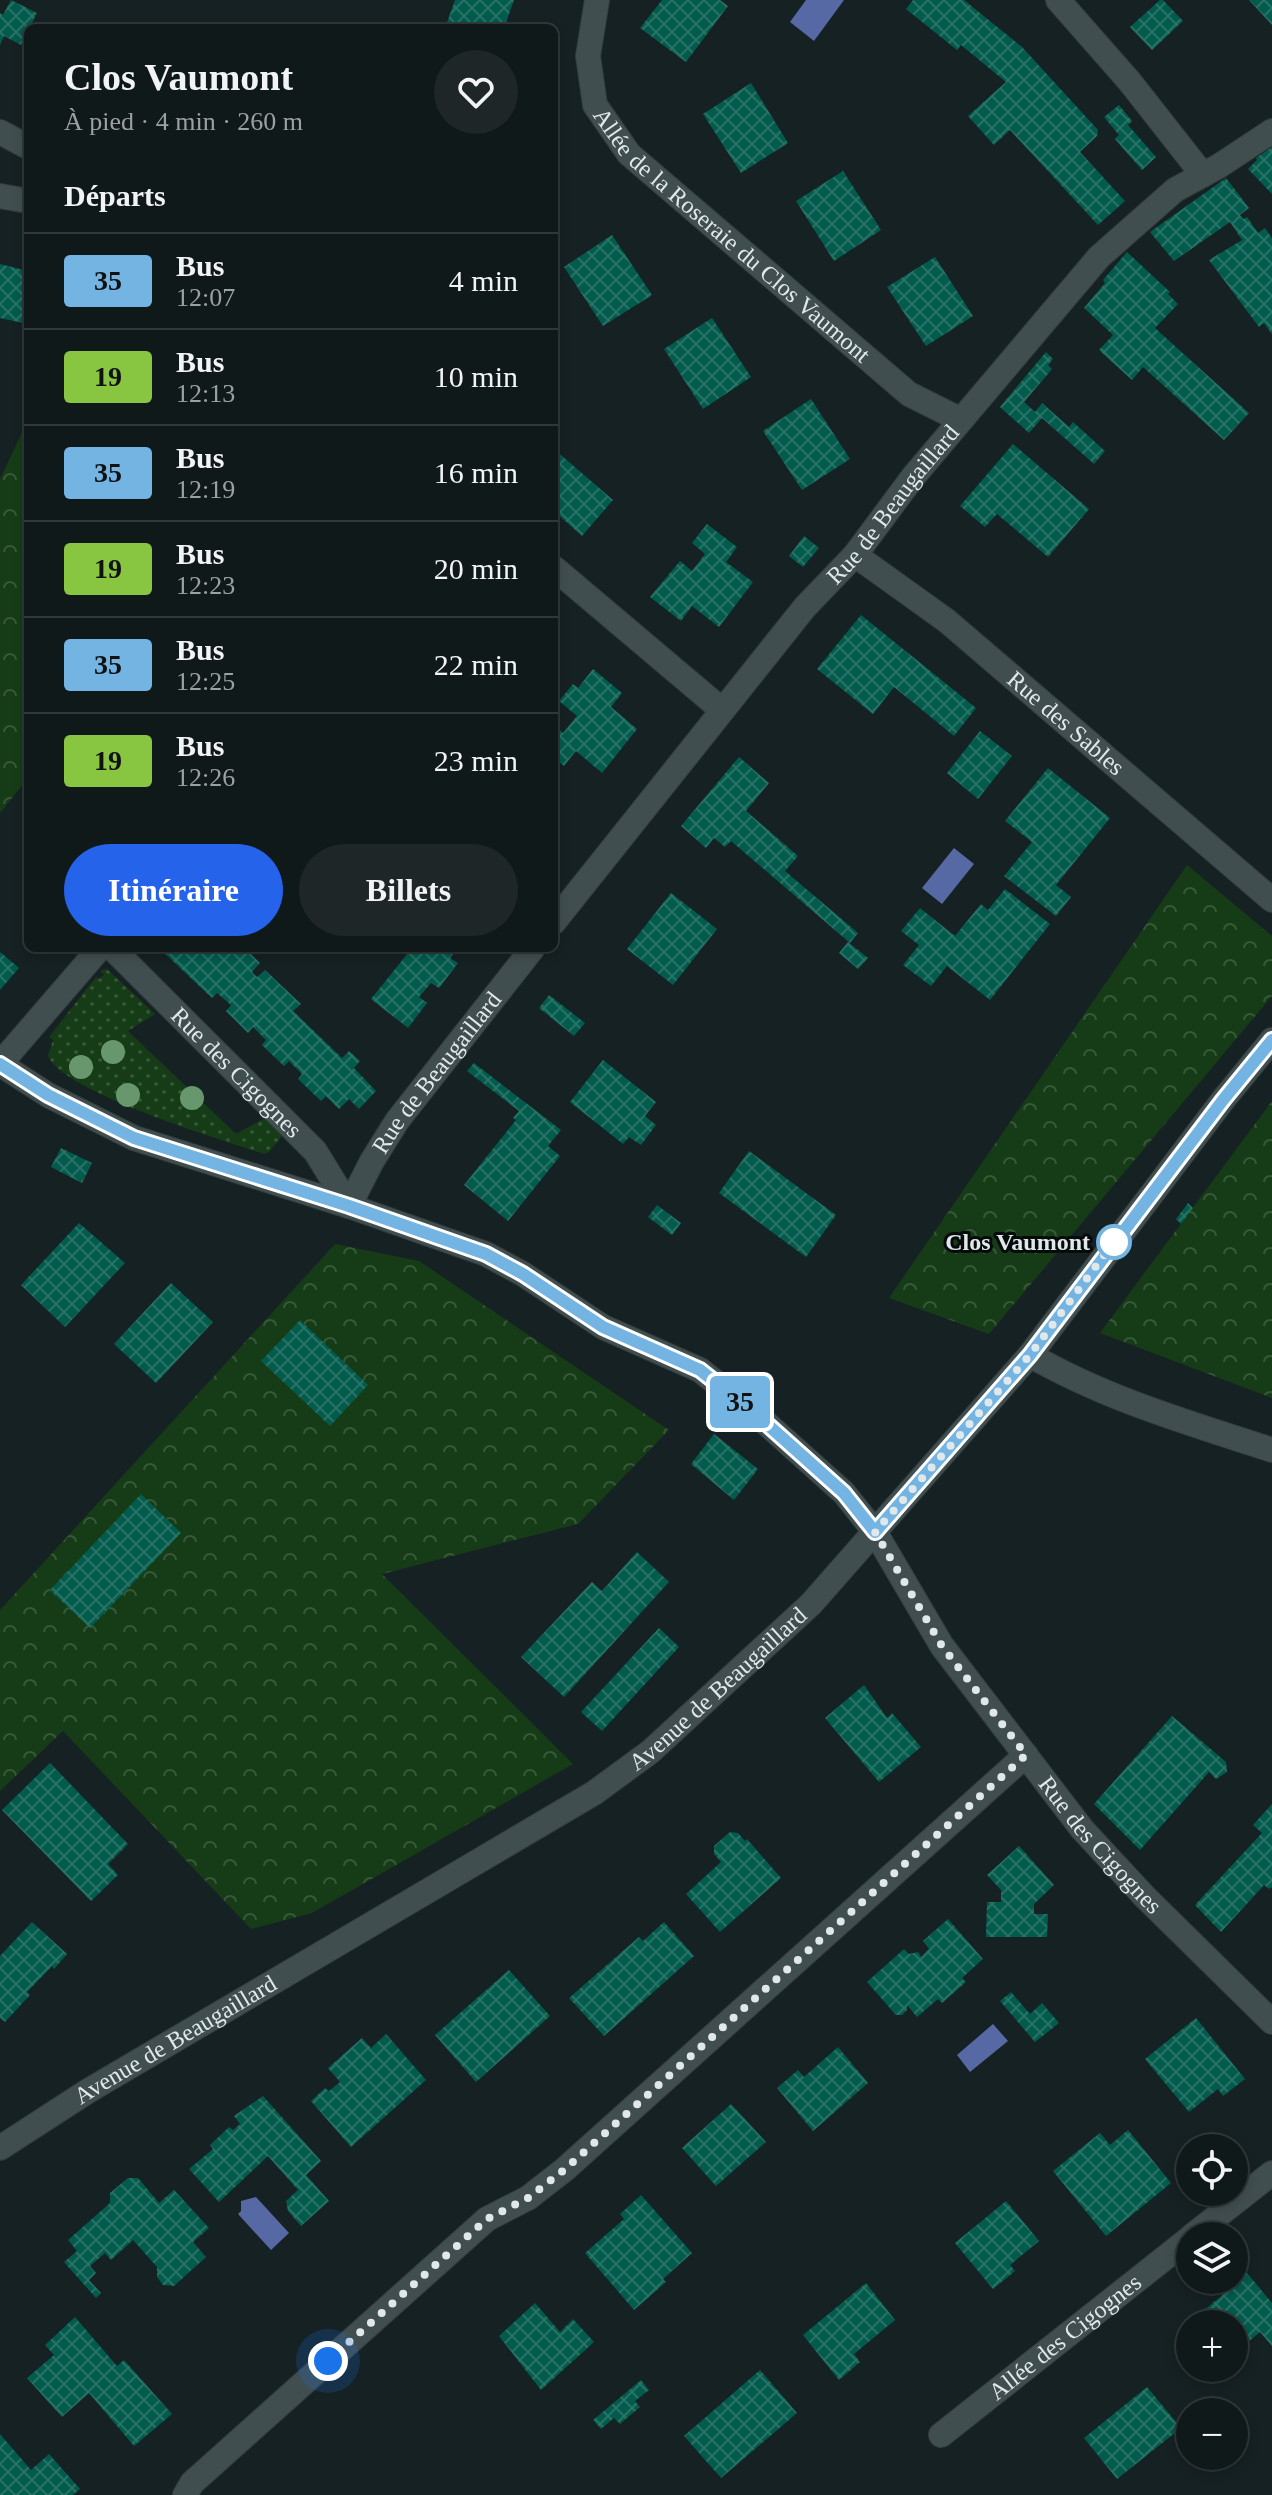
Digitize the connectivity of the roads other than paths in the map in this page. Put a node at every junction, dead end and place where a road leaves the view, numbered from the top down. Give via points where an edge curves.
1 (597, 0) edge
2 (1058, 0) edge
3 (1272, 131) edge
4 (0, 132) edge
5 (24, 145) edge
6 (1203, 175) junction
7 (0, 196) edge
8 (24, 200) edge
9 (961, 420) junction
10 (855, 555) junction
11 (558, 571) edge
12 (722, 710) junction
13 (1272, 900) edge
14 (558, 917) edge
15 (97, 952) edge
16 (116, 952) edge
17 (530, 952) edge
18 (1272, 1040) edge
19 (0, 1064) edge
20 (349, 1206) junction
21 (1030, 1355) junction
22 (1272, 1450) edge
23 (875, 1532) junction
24 (1026, 1755) junction
25 (1272, 2022) edge
26 (0, 2148) edge
27 (1272, 2173) edge
28 (1210, 2222) edge
29 (1176, 2249) edge
30 (941, 2435) dead end
31 (185, 2495) edge

1 - 9 street, Allée de la Roseraie du Clos Vaumont via 588,56 595,105 629,154 909,394
2 - 6 street
3 - 6 street, Rue de Beaugaillard
4 - 5 street
6 - 9 street, Rue de Beaugaillard via 1175,190 1099,257
7 - 8 street
9 - 10 street, Rue de Beaugaillard
10 - 12 street, Rue de Beaugaillard via 805,607
10 - 13 street, Rue des Sables via 947,621
11 - 12 street
12 - 14 street, Rue de Beaugaillard
15 - 19 street
16 - 20 street, Rue des Cigognes via 315,1151
17 - 20 street, Rue de Beaugaillard via 397,1121
18 - 21 street, Avenue de Beaugaillard
19 - 20 street, Rue des Cigognes via 134,1138
20 - 23 street, Rue des Cigognes via 486,1254 603,1327 700,1370 844,1493
21 - 22 street via 1122,1400
21 - 23 street, Avenue de Beaugaillard
23 - 24 street, Rue des Cigognes via 942,1646
23 - 26 street, Avenue de Beaugaillard via 811,1604 650,1752 594,1793
24 - 25 street, Rue des Cigognes via 1082,1829
24 - 31 street via 564,2170 528,2198 487,2219 192,2483
27 - 28 street, Allée des Cigognes
29 - 30 street, Allée des Cigognes

